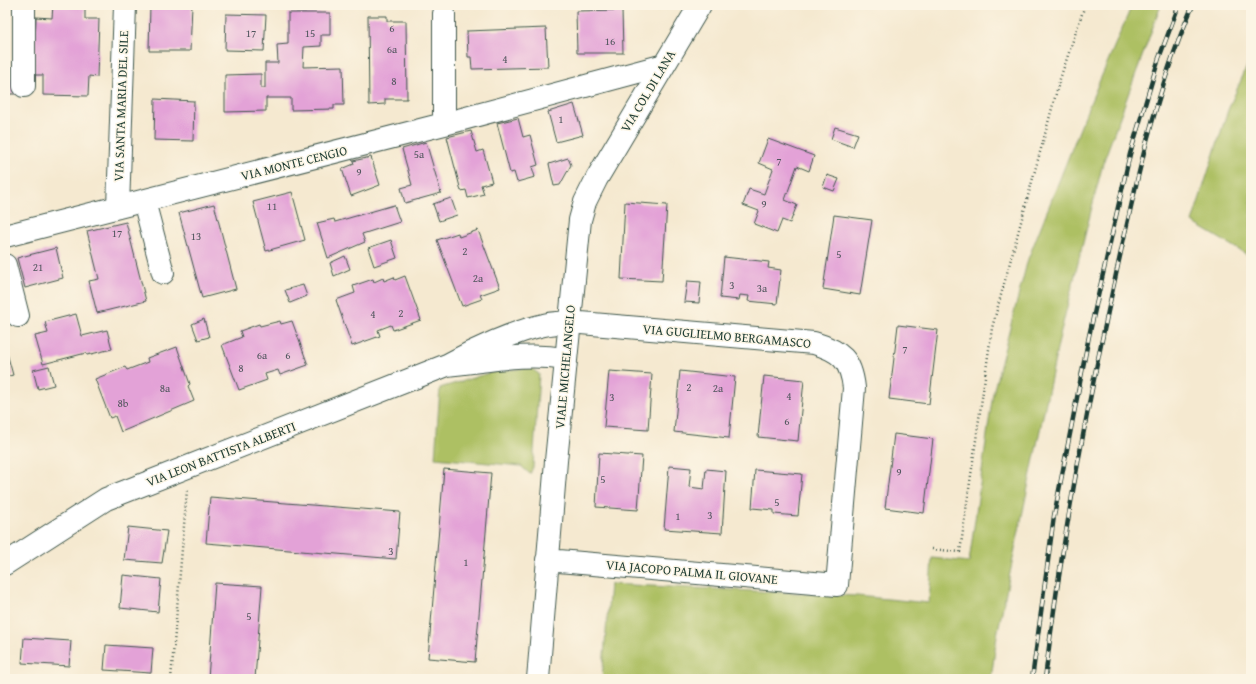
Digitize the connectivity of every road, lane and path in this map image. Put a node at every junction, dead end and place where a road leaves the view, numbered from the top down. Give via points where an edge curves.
1 (24, 5) edge
2 (125, 5) edge
3 (700, 5) edge
4 (1085, 5) edge
5 (444, 14) dead end
6 (664, 65) junction
7 (24, 86) dead end
8 (444, 124) junction
9 (597, 178) joint
10 (144, 201) junction
11 (118, 207) junction
12 (5, 236) edge
13 (5, 265) edge
14 (163, 273) dead end
15 (18, 316) dead end
16 (569, 322) junction
17 (565, 359) junction
18 (447, 365) junction
19 (187, 489) dead end
20 (932, 549) dead end
21 (547, 560) junction
22 (5, 564) edge
23 (837, 585) joint
24 (171, 679) edge
25 (538, 679) edge

1 - 7 street
2 - 11 street, VIA SANTA MARIA DEL SILE
3 - 6 street, VIA COL DI LANA
4 - 20 path via 1060,78 992,328 960,552
5 - 8 street
6 - 8 street, VIA MONTE CENGIO
6 - 9 street, VIA COL DI LANA
8 - 10 street, VIA MONTE CENGIO
9 - 16 street, VIALE MICHELANGELO via 585,202 580,220
10 - 11 street, VIA MONTE CENGIO
10 - 14 street
11 - 12 street, VIA MONTE CENGIO
13 - 15 street
16 - 17 street, VIALE MICHELANGELO
16 - 18 street, VIA LEON BATTISTA ALBERTI via 527,330 472,351
16 - 23 street, VIA GUGLIELMO BERGAMASCO via 814,343 835,351 844,359 850,367 854,388
17 - 18 street, VIA LEON BATTISTA ALBERTI via 544,355 522,355
17 - 21 street, VIALE MICHELANGELO
18 - 22 street, VIA LEON BATTISTA ALBERTI via 106,499
19 - 24 path
21 - 23 street, VIA JACOPO PALMA IL GIOVANE
21 - 25 street, VIALE MICHELANGELO

